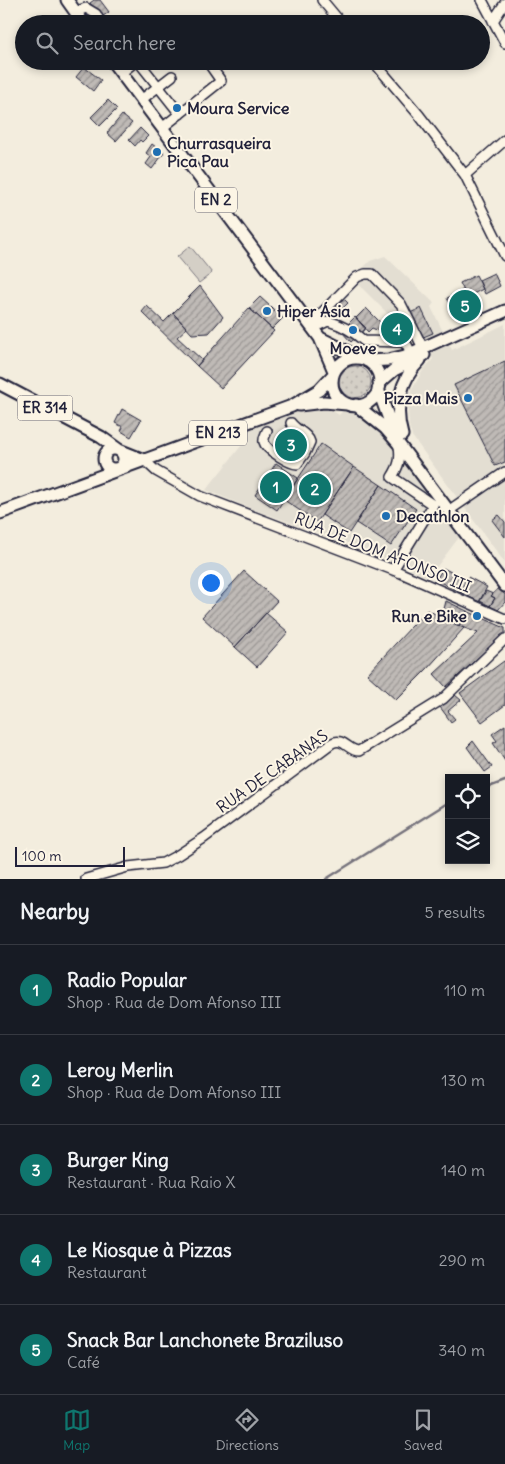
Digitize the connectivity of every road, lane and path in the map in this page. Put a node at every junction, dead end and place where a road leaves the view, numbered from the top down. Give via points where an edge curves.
1 (66, 0) edge
2 (322, 0) edge
3 (482, 0) edge
4 (505, 3) edge
5 (75, 12) junction
6 (77, 15) edge
7 (96, 15) edge
8 (334, 15) edge
9 (493, 20) junction
10 (505, 43) edge
11 (119, 70) edge
12 (125, 70) edge
13 (145, 70) edge
14 (214, 70) edge
15 (381, 70) edge
16 (121, 73) junction
17 (172, 76) dead end
18 (158, 86) junction
19 (141, 100) junction
20 (180, 114) junction
21 (162, 128) junction
22 (505, 140) edge
23 (465, 175) junction
24 (505, 256) edge
25 (505, 311) edge
26 (505, 319) edge
27 (312, 326) junction
28 (320, 338) junction
29 (424, 352) junction
30 (411, 354) junction
31 (363, 359) junction
32 (334, 373) junction
33 (0, 384) edge
34 (379, 386) junction
35 (352, 405) junction
36 (292, 406) junction
37 (291, 423) dead end
38 (267, 431) dead end
39 (89, 432) junction
40 (401, 441) junction
41 (119, 450) junction
42 (104, 457) junction
43 (144, 460) junction
44 (117, 469) junction
45 (505, 472) edge
46 (82, 483) junction
47 (454, 507) junction
48 (0, 513) edge
49 (393, 570) junction
50 (505, 575) edge
51 (505, 586) edge
52 (505, 619) edge
53 (505, 639) edge
54 (86, 879) edge

1 - 5 main road
2 - 8 street
3 - 9 street
4 - 9 street
5 - 6 main road
5 - 7 street via 86,8
9 - 10 street
11 - 16 main road, EN 2
12 - 16 street
13 - 18 street
14 - 20 street via 222,81
15 - 23 street
16 - 19 main road, EN 2
17 - 18 street
18 - 19 street
18 - 20 street
19 - 21 main road, EN 2
20 - 21 street
21 - 27 main road, EN 2
22 - 23 street
23 - 24 street
25 - 29 main road
26 - 29 main road
27 - 28 main road, EN 2
27 - 29 street via 357,277 372,274 401,304
27 - 30 street via 328,321 340,324 364,341 402,342
28 - 31 main road, EN 2
28 - 32 main road, EN 2
29 - 30 main road
29 - 34 main road via 394,370
29 - 40 main road via 401,391
30 - 31 main road via 388,360
31 - 32 main road via 345,360
31 - 34 main road, EN 2 via 376,370
32 - 35 main road, EN 2 via 333,389 341,401
32 - 36 main road, EN 213 via 319,390
33 - 39 main road, ER 314
34 - 35 main road via 370,401
34 - 40 main road, EN 2 via 390,422
35 - 36 main road, EN 213 via 324,402
35 - 40 main road, EN 2
36 - 43 main road, EN 213
37 - 38 street via 310,442 297,464 266,447
39 - 41 main road, ER 314
39 - 42 main road, ER 314 via 102,448
40 - 47 main road, EN 2
40 - 49 street via 401,457 392,477 432,505
40 - 51 main road, EN 2
41 - 42 main road, EN 213 via 110,449
41 - 43 main road
41 - 44 main road via 124,460
42 - 44 main road via 108,468
42 - 46 main road, EN 213
43 - 44 main road, EN 213
43 - 49 street, RUA DE DOM AFONSO III via 156,471 200,496
44 - 46 main road, EN 213
45 - 47 street
46 - 48 main road, EN 213
47 - 50 main road, EN 2
49 - 52 street, RUA DE DOM AFONSO III
53 - 54 street, RUA DE CABANAS via 443,699 359,751 339,741 332,743 178,855 163,863 128,867

